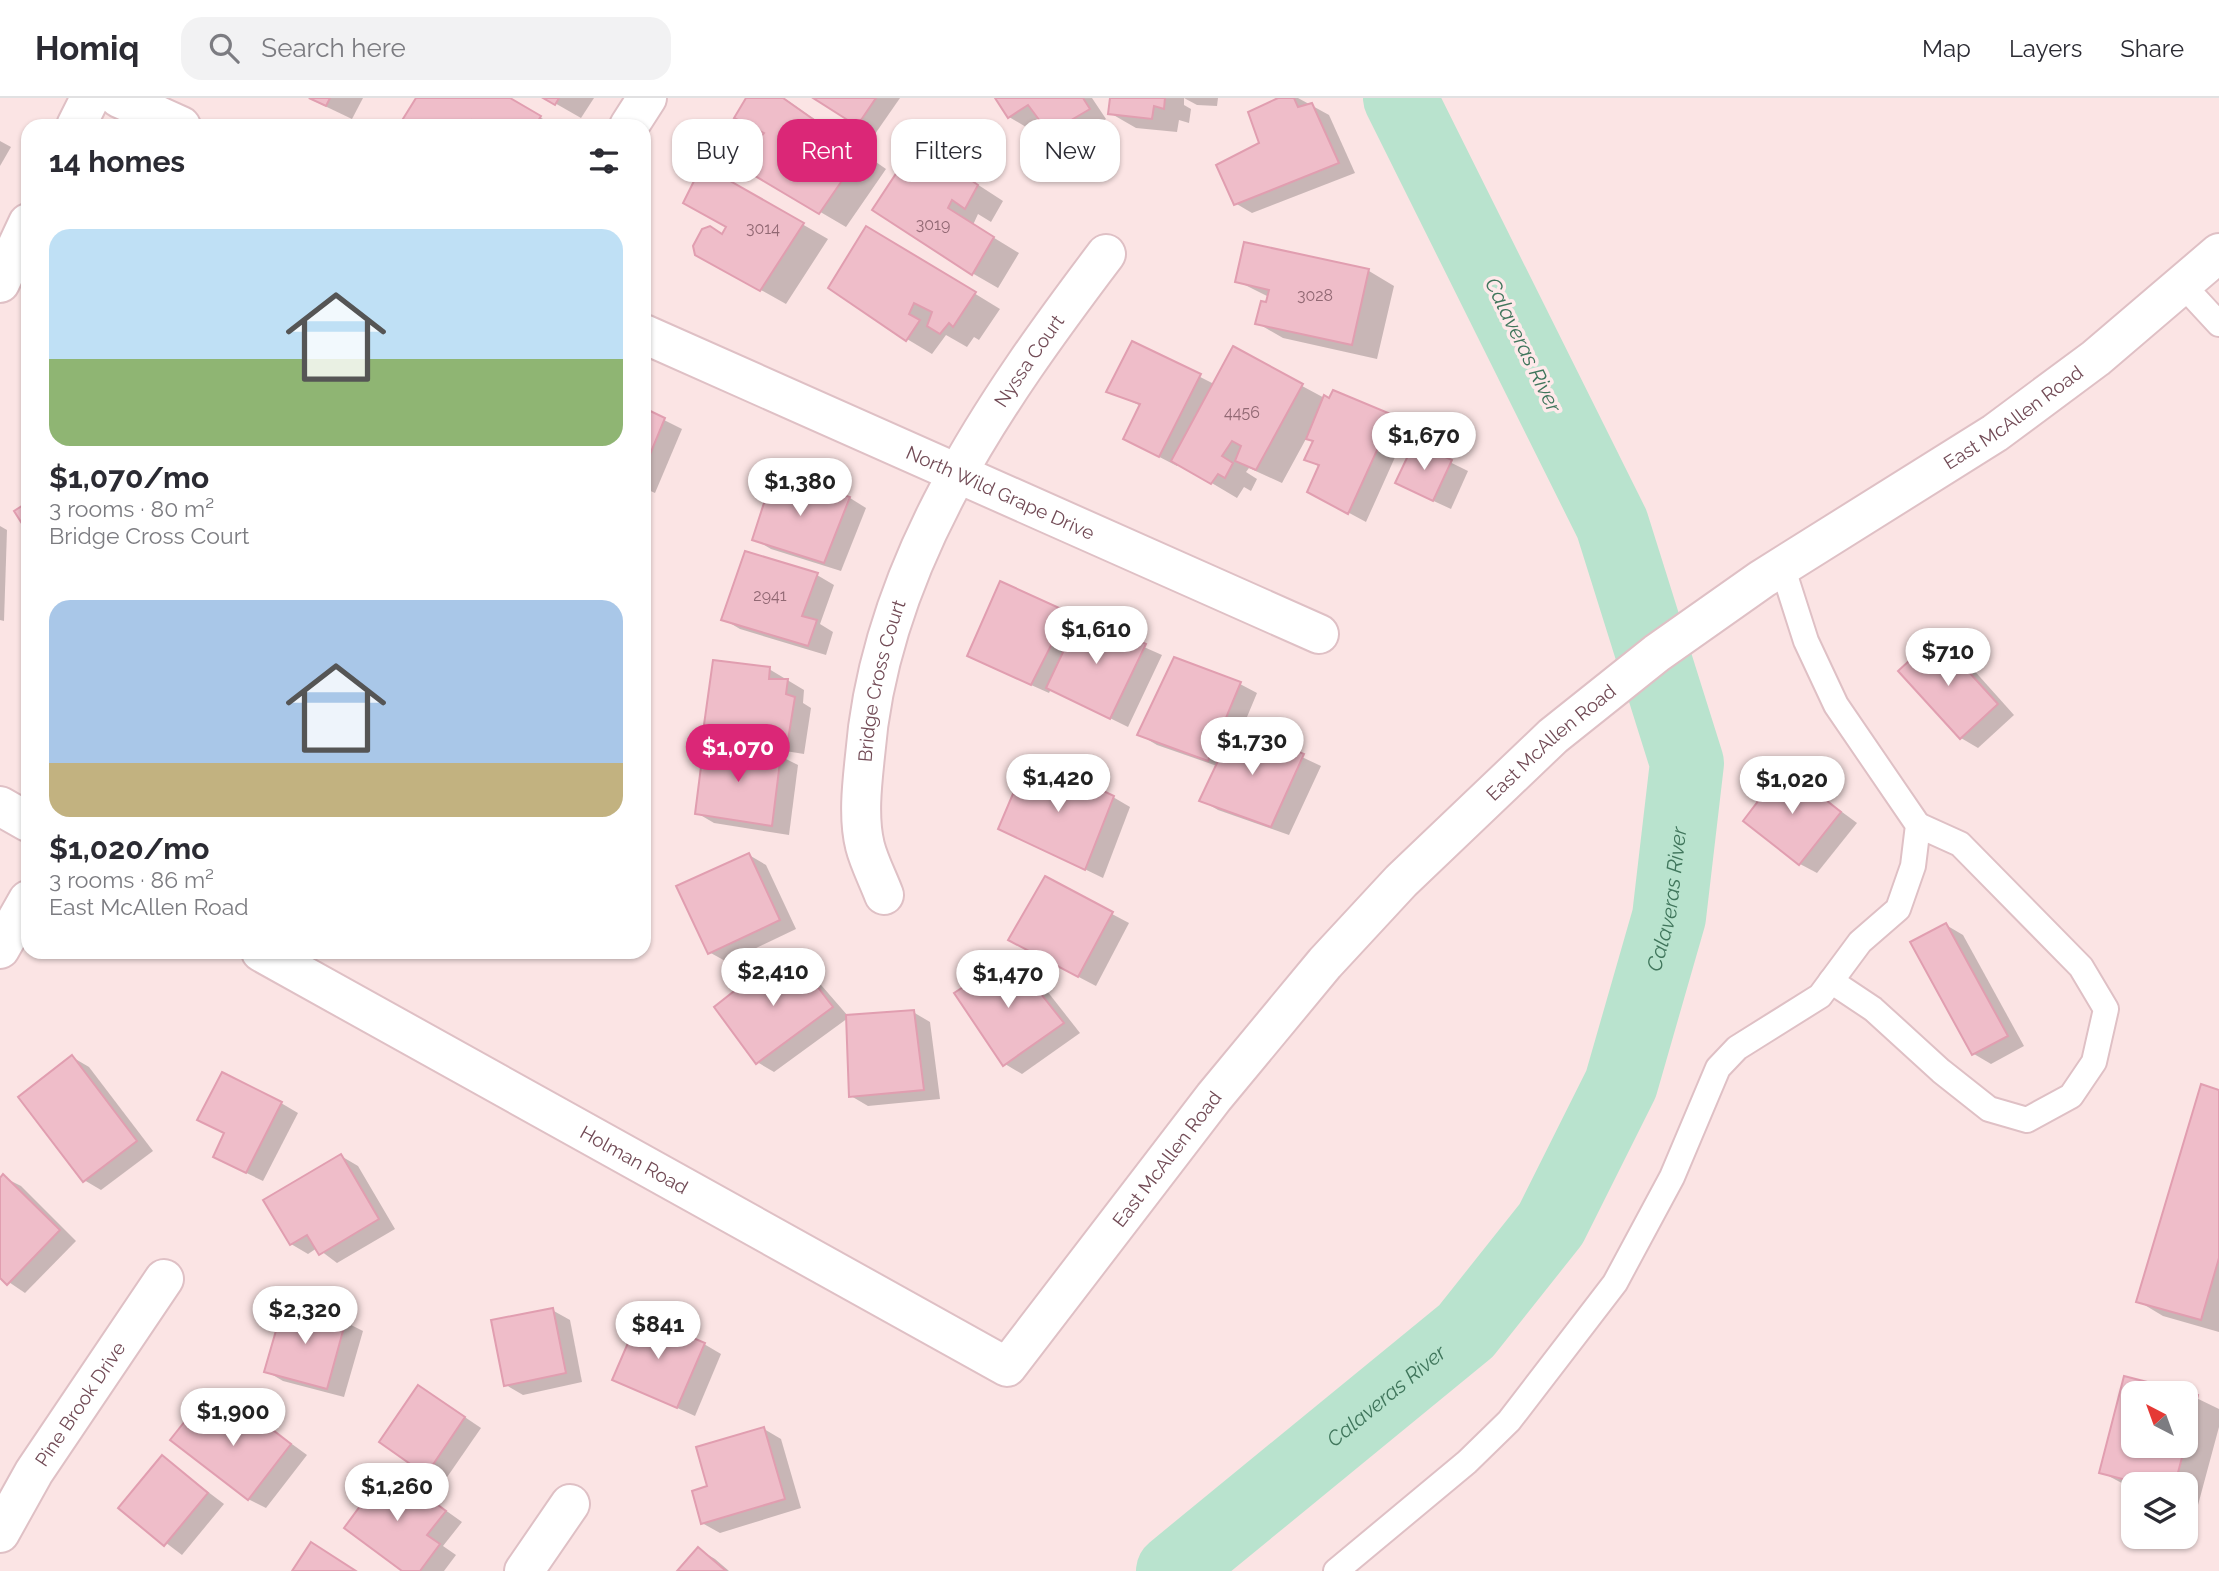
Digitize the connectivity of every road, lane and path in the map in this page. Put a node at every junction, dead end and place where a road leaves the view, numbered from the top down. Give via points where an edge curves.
1 (90, 98) edge
2 (119, 98) edge
3 (647, 98) edge
4 (80, 119) edge
5 (166, 119) edge
6 (634, 119) edge
7 (21, 238) edge
8 (2219, 253) edge
9 (1106, 254) dead end
10 (0, 283) edge
11 (2182, 284) junction
12 (2219, 324) edge
13 (651, 337) edge
14 (957, 473) junction
15 (1782, 566) junction
16 (1319, 634) dead end
17 (0, 806) edge
18 (21, 818) edge
19 (1918, 825) junction
20 (884, 895) dead end
21 (21, 912) edge
22 (0, 949) edge
23 (274, 959) edge
24 (1831, 981) junction
25 (164, 1279) dead end
26 (1007, 1367) joint
27 (570, 1504) dead end
28 (0, 1532) edge
29 (524, 1571) edge
30 (1336, 1571) edge

1 - 4 street
2 - 5 street
3 - 6 street
7 - 10 street
8 - 11 street, East McAllen Road
9 - 14 street, Nyssa Court via 1027,359
11 - 12 lane
11 - 15 street, East McAllen Road via 2096,358 1995,433
13 - 14 street, North Wild Grape Drive
14 - 16 street, North Wild Grape Drive
14 - 20 street, Bridge Cross Court via 898,597 868,709 862,787 865,844
15 - 19 lane via 1806,641 1836,705
15 - 26 street, East McAllen Road via 1706,618 1553,736 1401,881 1325,963 1214,1097
17 - 18 street
19 - 24 lane via 1913,866 1898,909 1860,942
19 - 24 lane via 1960,844 2081,967 2106,1009 2094,1062 2071,1096 2027,1121 1989,1109 1873,1009
21 - 22 street
23 - 26 street, Holman Road
24 - 30 lane via 1820,996 1737,1048 1718,1068 1672,1177 1615,1283 1509,1421
25 - 28 street, Pine Brook Drive via 34,1472
27 - 29 street

